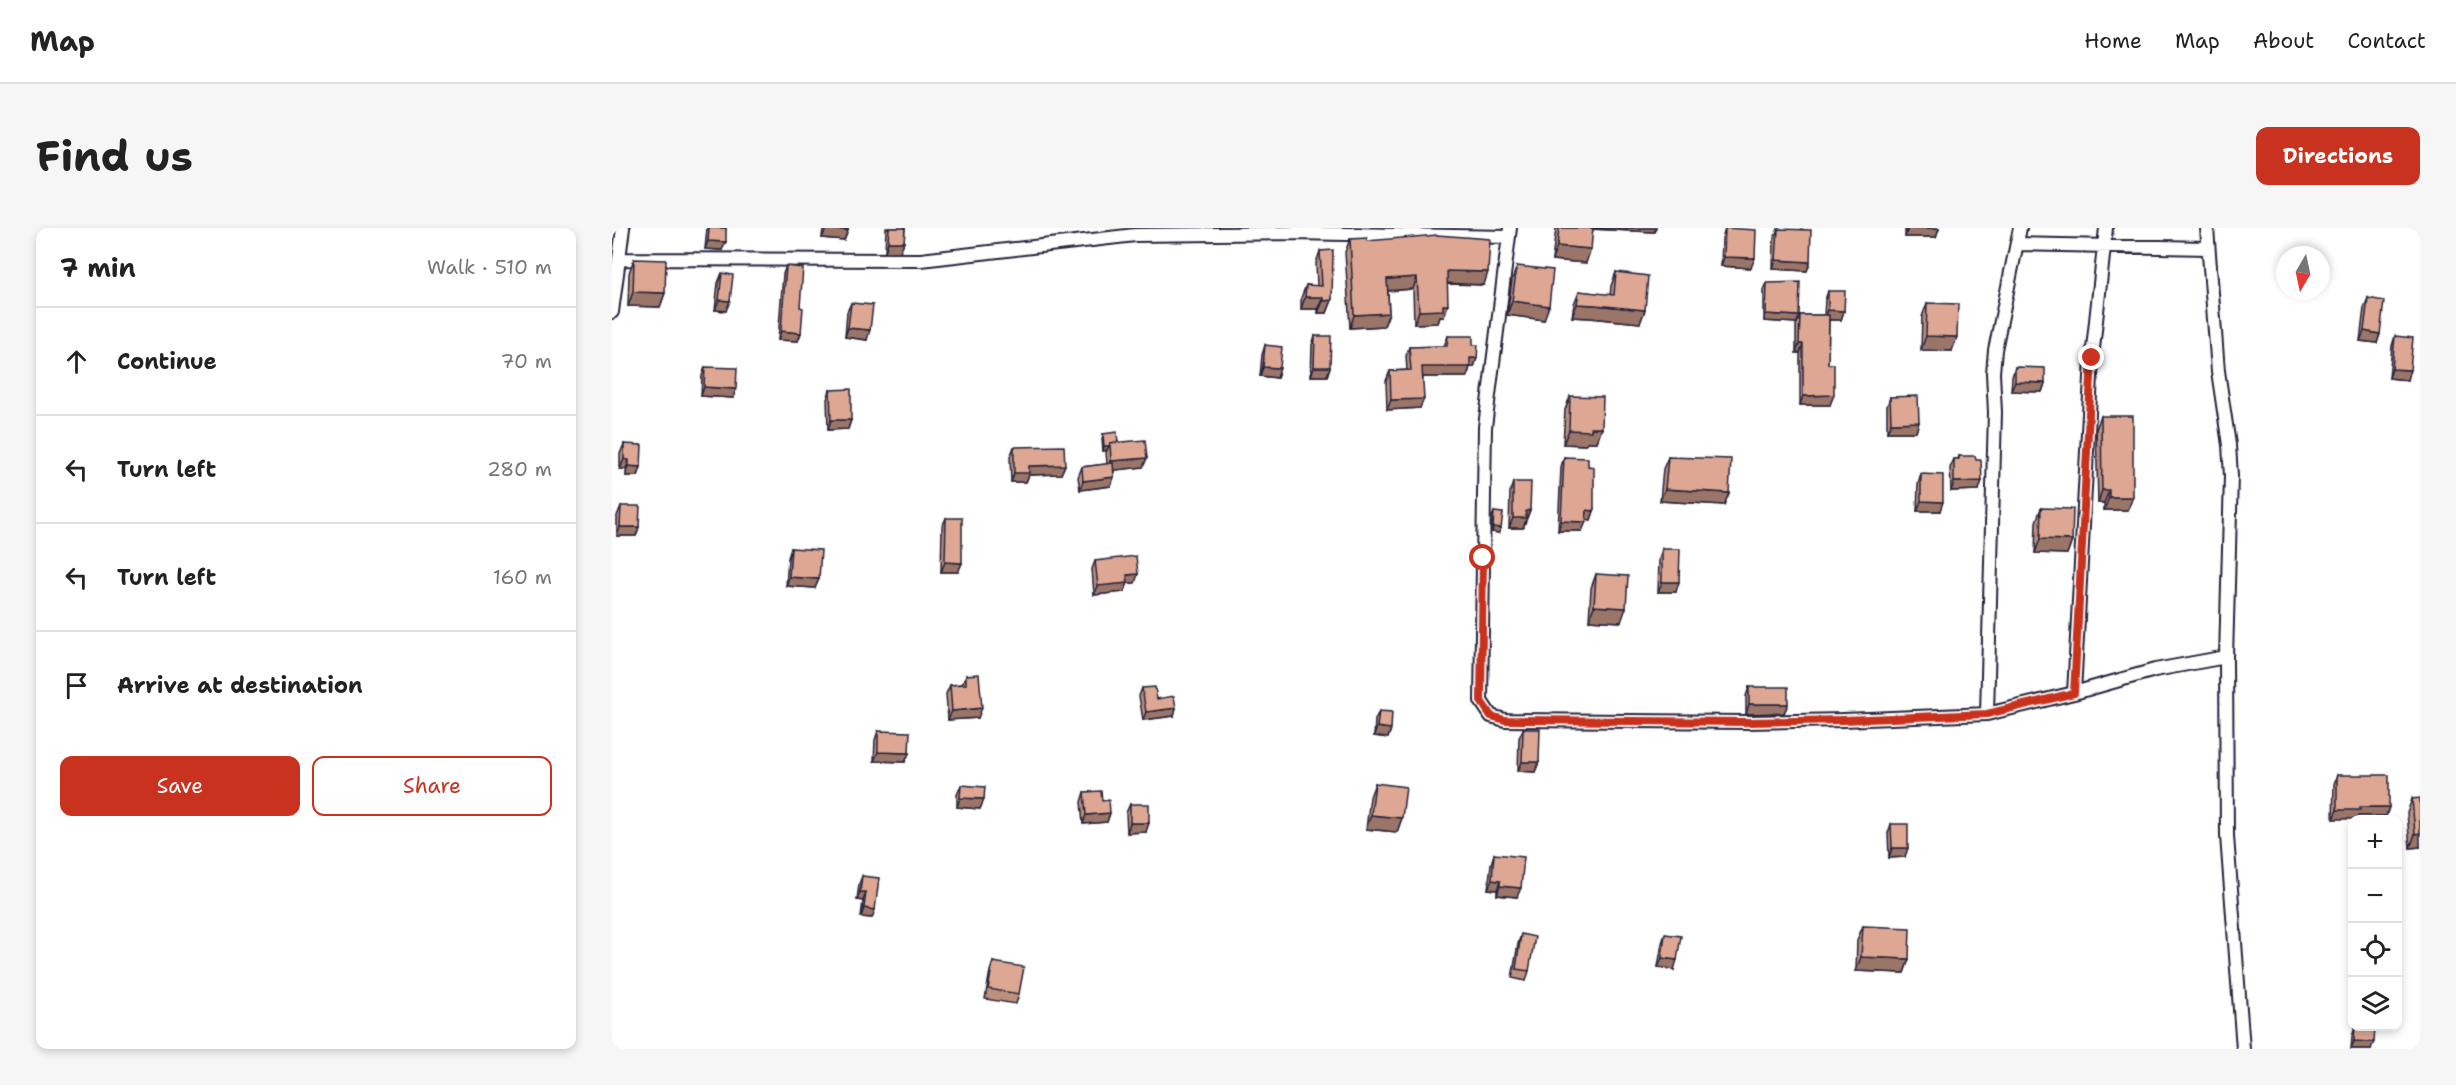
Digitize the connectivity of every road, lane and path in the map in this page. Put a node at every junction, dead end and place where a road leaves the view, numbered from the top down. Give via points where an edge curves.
1 (622, 228) edge
2 (2020, 228) edge
3 (2106, 228) edge
4 (2206, 228) edge
5 (1509, 233) edge
6 (2018, 244) junction
7 (2103, 246) junction
8 (2208, 248) junction
9 (619, 259) junction
10 (612, 312) edge
11 (2226, 657) junction
12 (2074, 693) junction
13 (1987, 714) junction
14 (2242, 1049) edge

1 - 9 street
2 - 6 street
3 - 7 street
4 - 8 street
5 - 9 street via 1134,235 921,260
5 - 13 street via 1485,427 1481,701 1491,716 1505,720 1747,722
6 - 7 street
6 - 13 street via 1993,373
7 - 8 street
7 - 12 street via 2092,358
8 - 11 street via 2231,476
9 - 10 street
11 - 12 street via 2156,670
11 - 14 street via 2227,836
12 - 13 street

